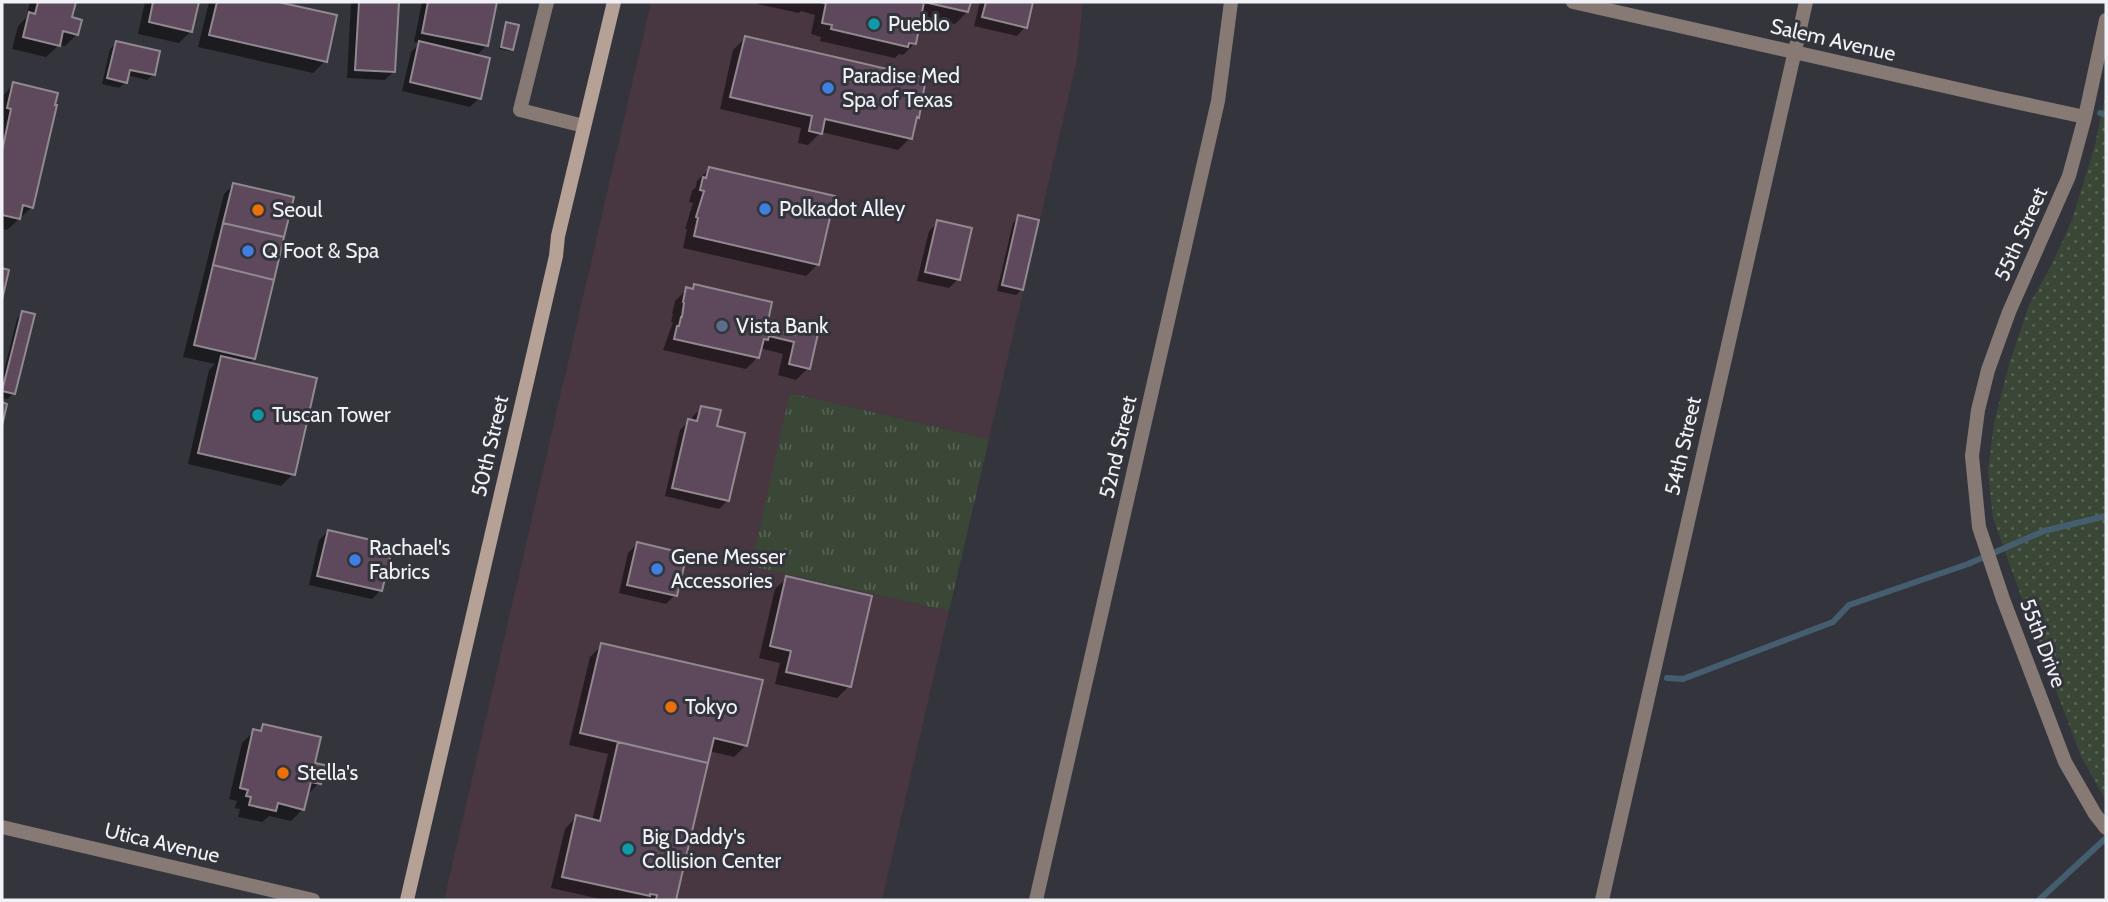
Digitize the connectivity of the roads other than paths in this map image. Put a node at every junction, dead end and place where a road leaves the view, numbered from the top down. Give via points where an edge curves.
1 (547, 2) edge
2 (614, 2) edge
3 (1231, 2) edge
4 (1573, 2) edge
5 (1806, 2) edge
6 (2106, 20) edge
7 (1794, 53) junction
8 (2085, 117) junction
9 (584, 126) junction
10 (1973, 462) joint
11 (2, 827) edge
12 (2106, 828) edge
13 (313, 900) edge
14 (407, 900) edge
15 (1036, 900) edge
16 (1602, 900) edge

1 - 9 street via 520,110
2 - 9 main road, 50th Street
3 - 15 street, 52nd Street via 1219,101
4 - 7 street, Salem Avenue
5 - 7 street, 54th Street
6 - 8 street, 55th Street
7 - 8 street, Salem Avenue
7 - 16 street, 54th Street
8 - 10 street, 55th Street via 2069,176 1988,370
9 - 14 main road, 50th Street
10 - 12 street, 55th Drive via 1979,527 2003,599 2065,762
11 - 13 street, Utica Avenue

